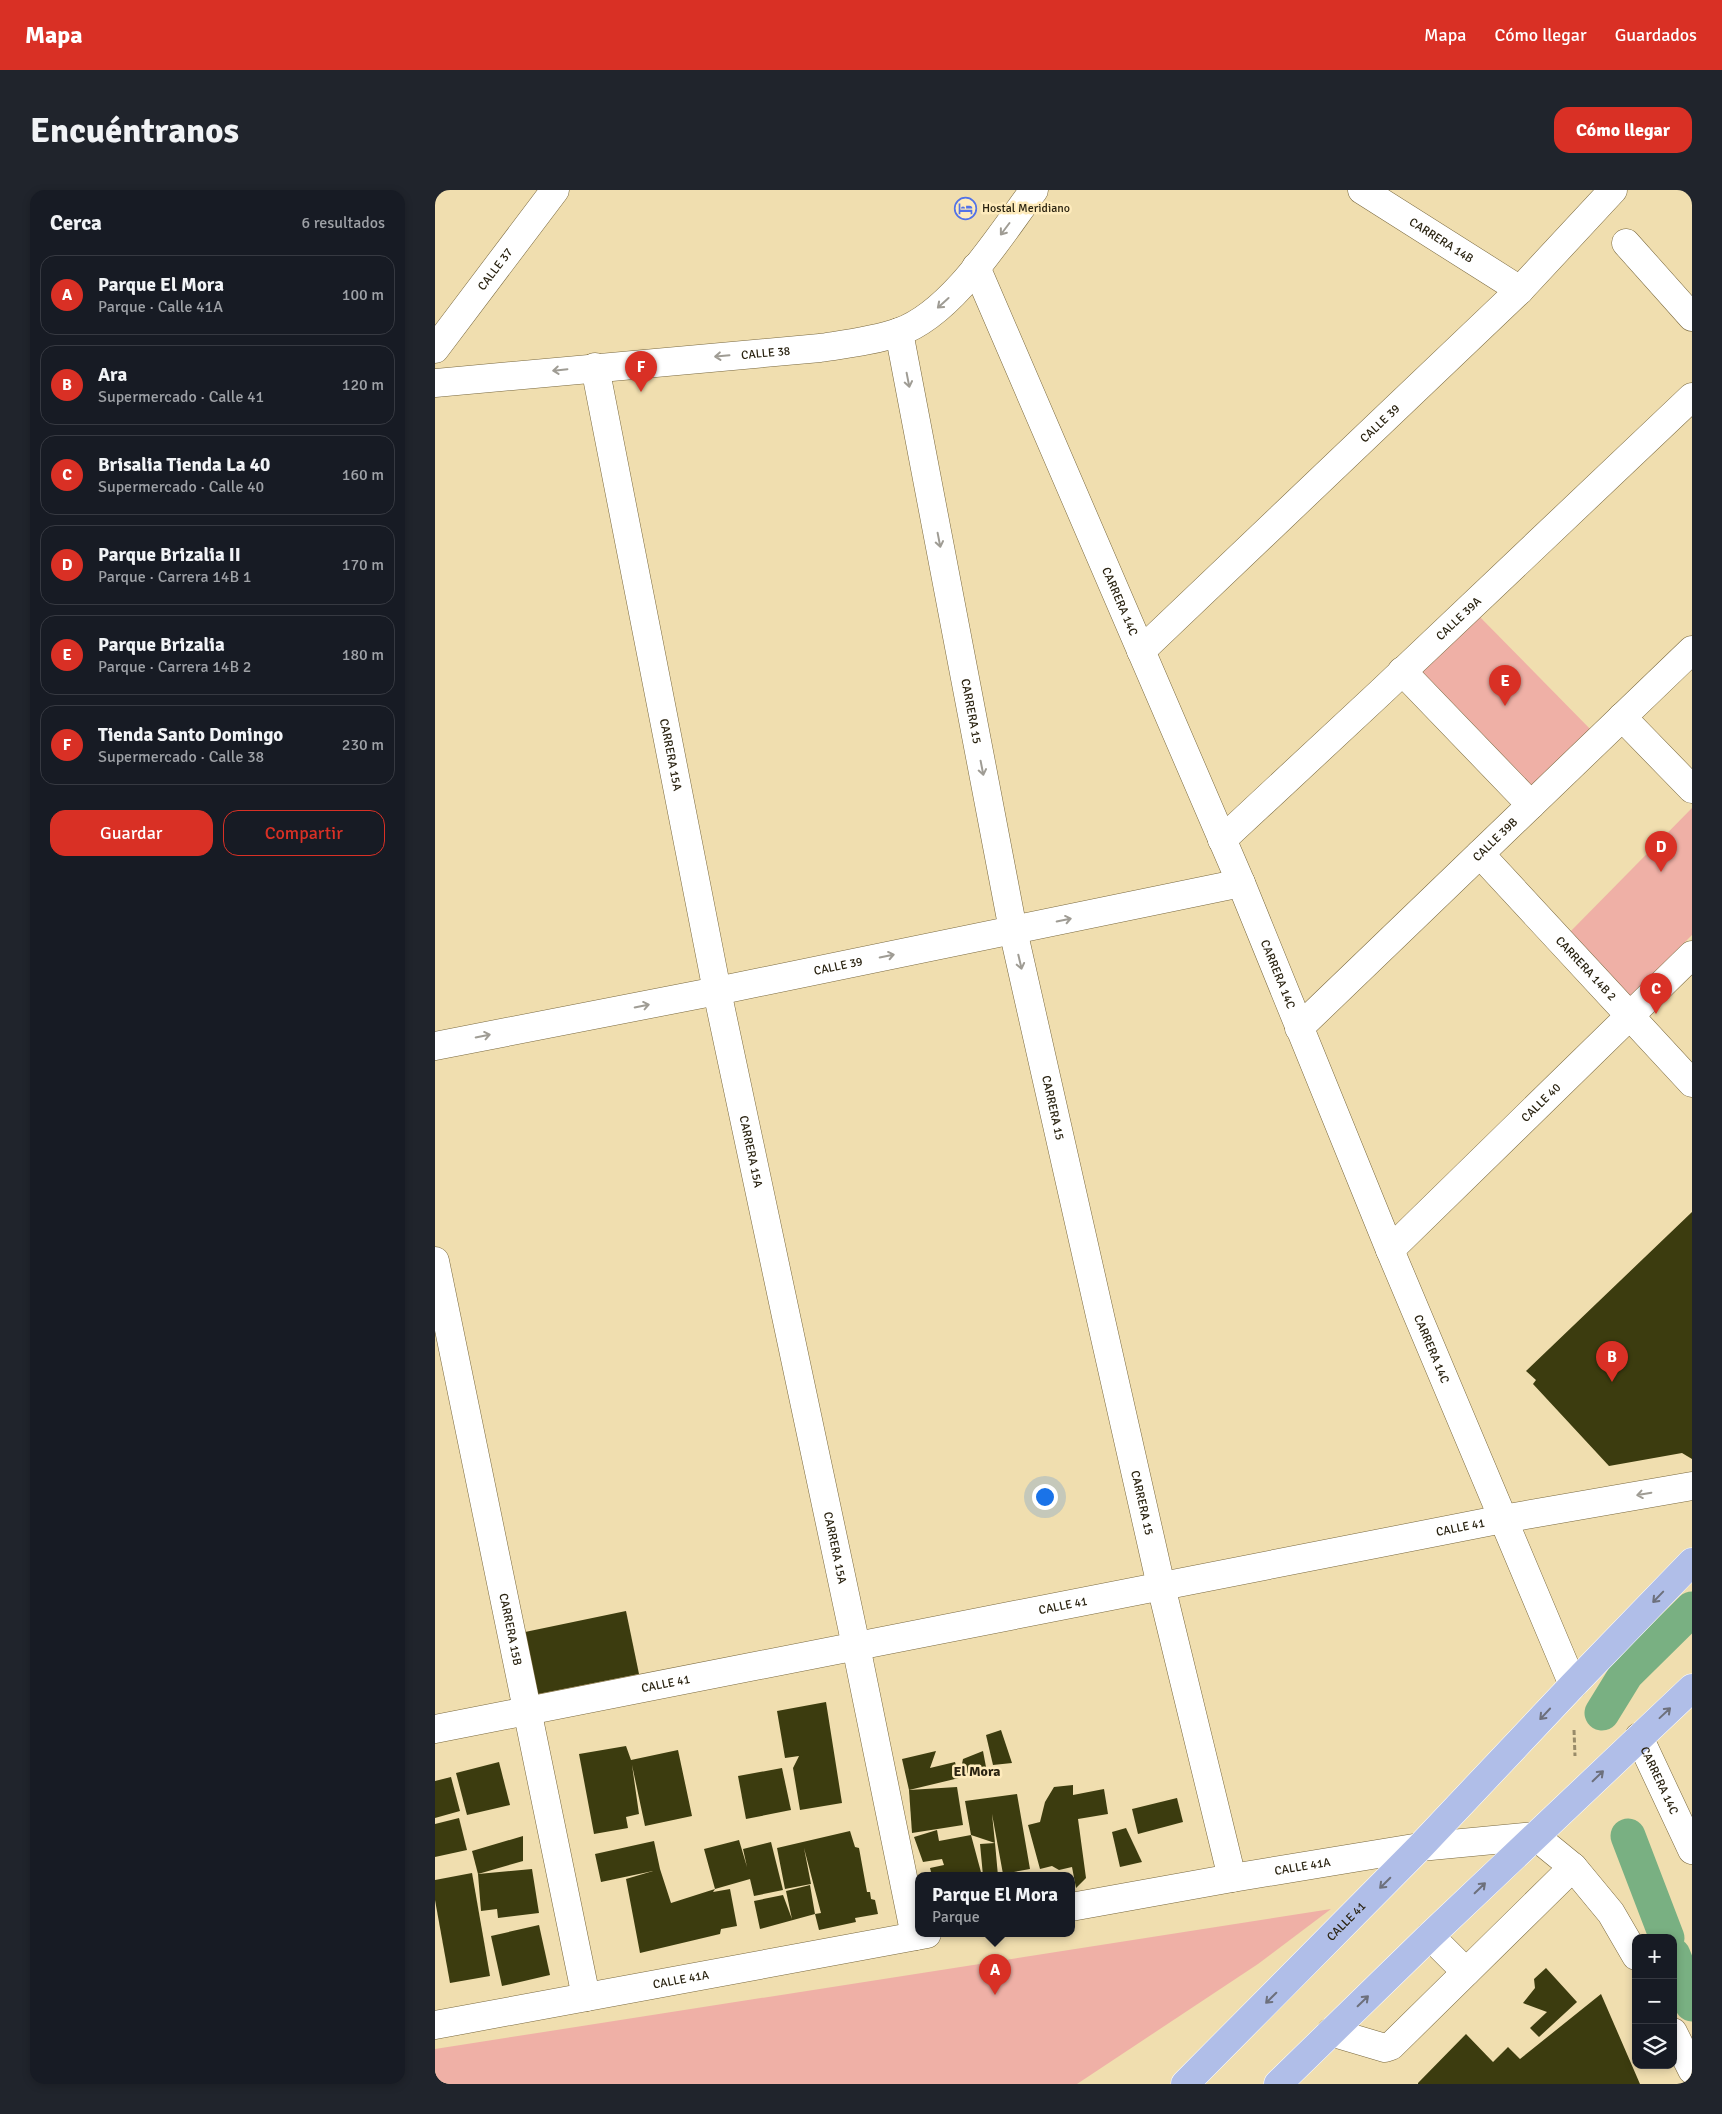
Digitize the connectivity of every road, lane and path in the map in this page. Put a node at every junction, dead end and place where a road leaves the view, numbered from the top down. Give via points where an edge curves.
1 (555, 190) edge
2 (1034, 190) edge
3 (1363, 190) edge
4 (1613, 190) edge
5 (1625, 243) dead end
6 (976, 267) junction
7 (1520, 290) junction
8 (1692, 317) edge
9 (899, 332) junction
10 (435, 349) edge
11 (595, 367) junction
12 (435, 382) edge
13 (1692, 397) edge
14 (1141, 650) junction
15 (1692, 650) edge
16 (1402, 671) junction
17 (1623, 717) junction
18 (1692, 789) edge
19 (1531, 805) junction
20 (1222, 840) junction
21 (1480, 854) junction
22 (1241, 883) junction
23 (1013, 930) junction
24 (1692, 956) edge
25 (717, 991) junction
26 (1629, 1017) junction
27 (1299, 1028) junction
28 (435, 1046) edge
29 (1692, 1083) edge
30 (1390, 1250) junction
31 (435, 1262) edge
32 (1692, 1486) edge
33 (1503, 1519) junction
34 (1692, 1562) edge
35 (1161, 1586) junction
36 (857, 1646) junction
37 (1573, 1685) junction
38 (1692, 1688) edge
39 (527, 1710) junction
40 (435, 1729) edge
41 (1639, 1737) junction
42 (1576, 1797) junction
43 (1535, 1836) junction
44 (1420, 1847) junction
45 (1692, 1850) edge
46 (1573, 1867) junction
47 (1232, 1878) junction
48 (1075, 1906) edge
49 (915, 1908) edge
50 (915, 1936) edge
51 (1430, 1936) junction
52 (1632, 1949) edge
53 (1466, 1972) junction
54 (586, 1997) junction
55 (435, 2025) edge
56 (1331, 2032) junction
57 (1677, 2040) edge
58 (1692, 2070) edge
59 (1185, 2084) edge
60 (1278, 2084) edge

1 - 10 street, CALLE 37
2 -> 6 street, CALLE 38
3 - 7 street, CARRERA 14B
4 - 7 street, CALLE 39
5 - 8 street
6 -> 9 street, CALLE 38 via 946,300 922,320
6 - 14 street, CARRERA 14C
7 - 14 street, CALLE 39
9 -> 11 street, CALLE 38 via 820,348
9 -> 23 street, CARRERA 15
11 -> 12 street, CALLE 38
11 - 25 street, CARRERA 15A
13 - 16 street, CALLE 39A
14 - 20 street, CARRERA 14C
15 - 17 street, CALLE 39B
16 - 19 street
16 - 20 street, CALLE 39A
17 - 18 street
17 - 19 street, CALLE 39B
19 - 21 street, CALLE 39B
20 - 22 street, CARRERA 14C
21 - 26 street, CARRERA 14B 2
21 - 27 street, CALLE 39B
23 -> 22 street, CALLE 39
22 - 27 street, CARRERA 14C
25 -> 23 street, CALLE 39
23 -> 35 street, CARRERA 15
24 - 26 street, CALLE 40
28 -> 25 street, CALLE 39
25 - 36 street, CARRERA 15A
26 - 29 street, CARRERA 14B 2
26 - 30 street, CALLE 40
27 - 30 street, CARRERA 14C
30 - 33 street, CARRERA 14C
31 - 39 street, CARRERA 15B
32 -> 33 street, CALLE 41
33 - 35 street, CALLE 41
33 - 37 street, CARRERA 14C
34 -> 37 main road, CALLE 41
35 - 36 street, CALLE 41
35 - 47 street, CARRERA 15
36 - 39 street, CALLE 41
36 - 49 street, CARRERA 15A
37 - 42 path
37 -> 44 main road, CALLE 41
41 -> 38 main road
39 - 40 street, CALLE 41
39 - 54 street, CARRERA 15B
42 -> 41 main road
41 - 45 street, CARRERA 14C
42 - 43 main road
43 - 44 street, CALLE 41A
43 - 46 street
51 -> 43 main road
44 - 47 street, CALLE 41A
44 -> 59 main road, CALLE 41
46 - 52 street via 1611,1913
46 - 53 street
47 - 48 street, CALLE 41A
50 - 54 street, CALLE 41A
51 - 53 street
56 -> 51 main road
53 - 56 street via 1391,2046 1385,2048
54 - 55 street, CALLE 41A
56 - 60 main road
57 - 58 street

